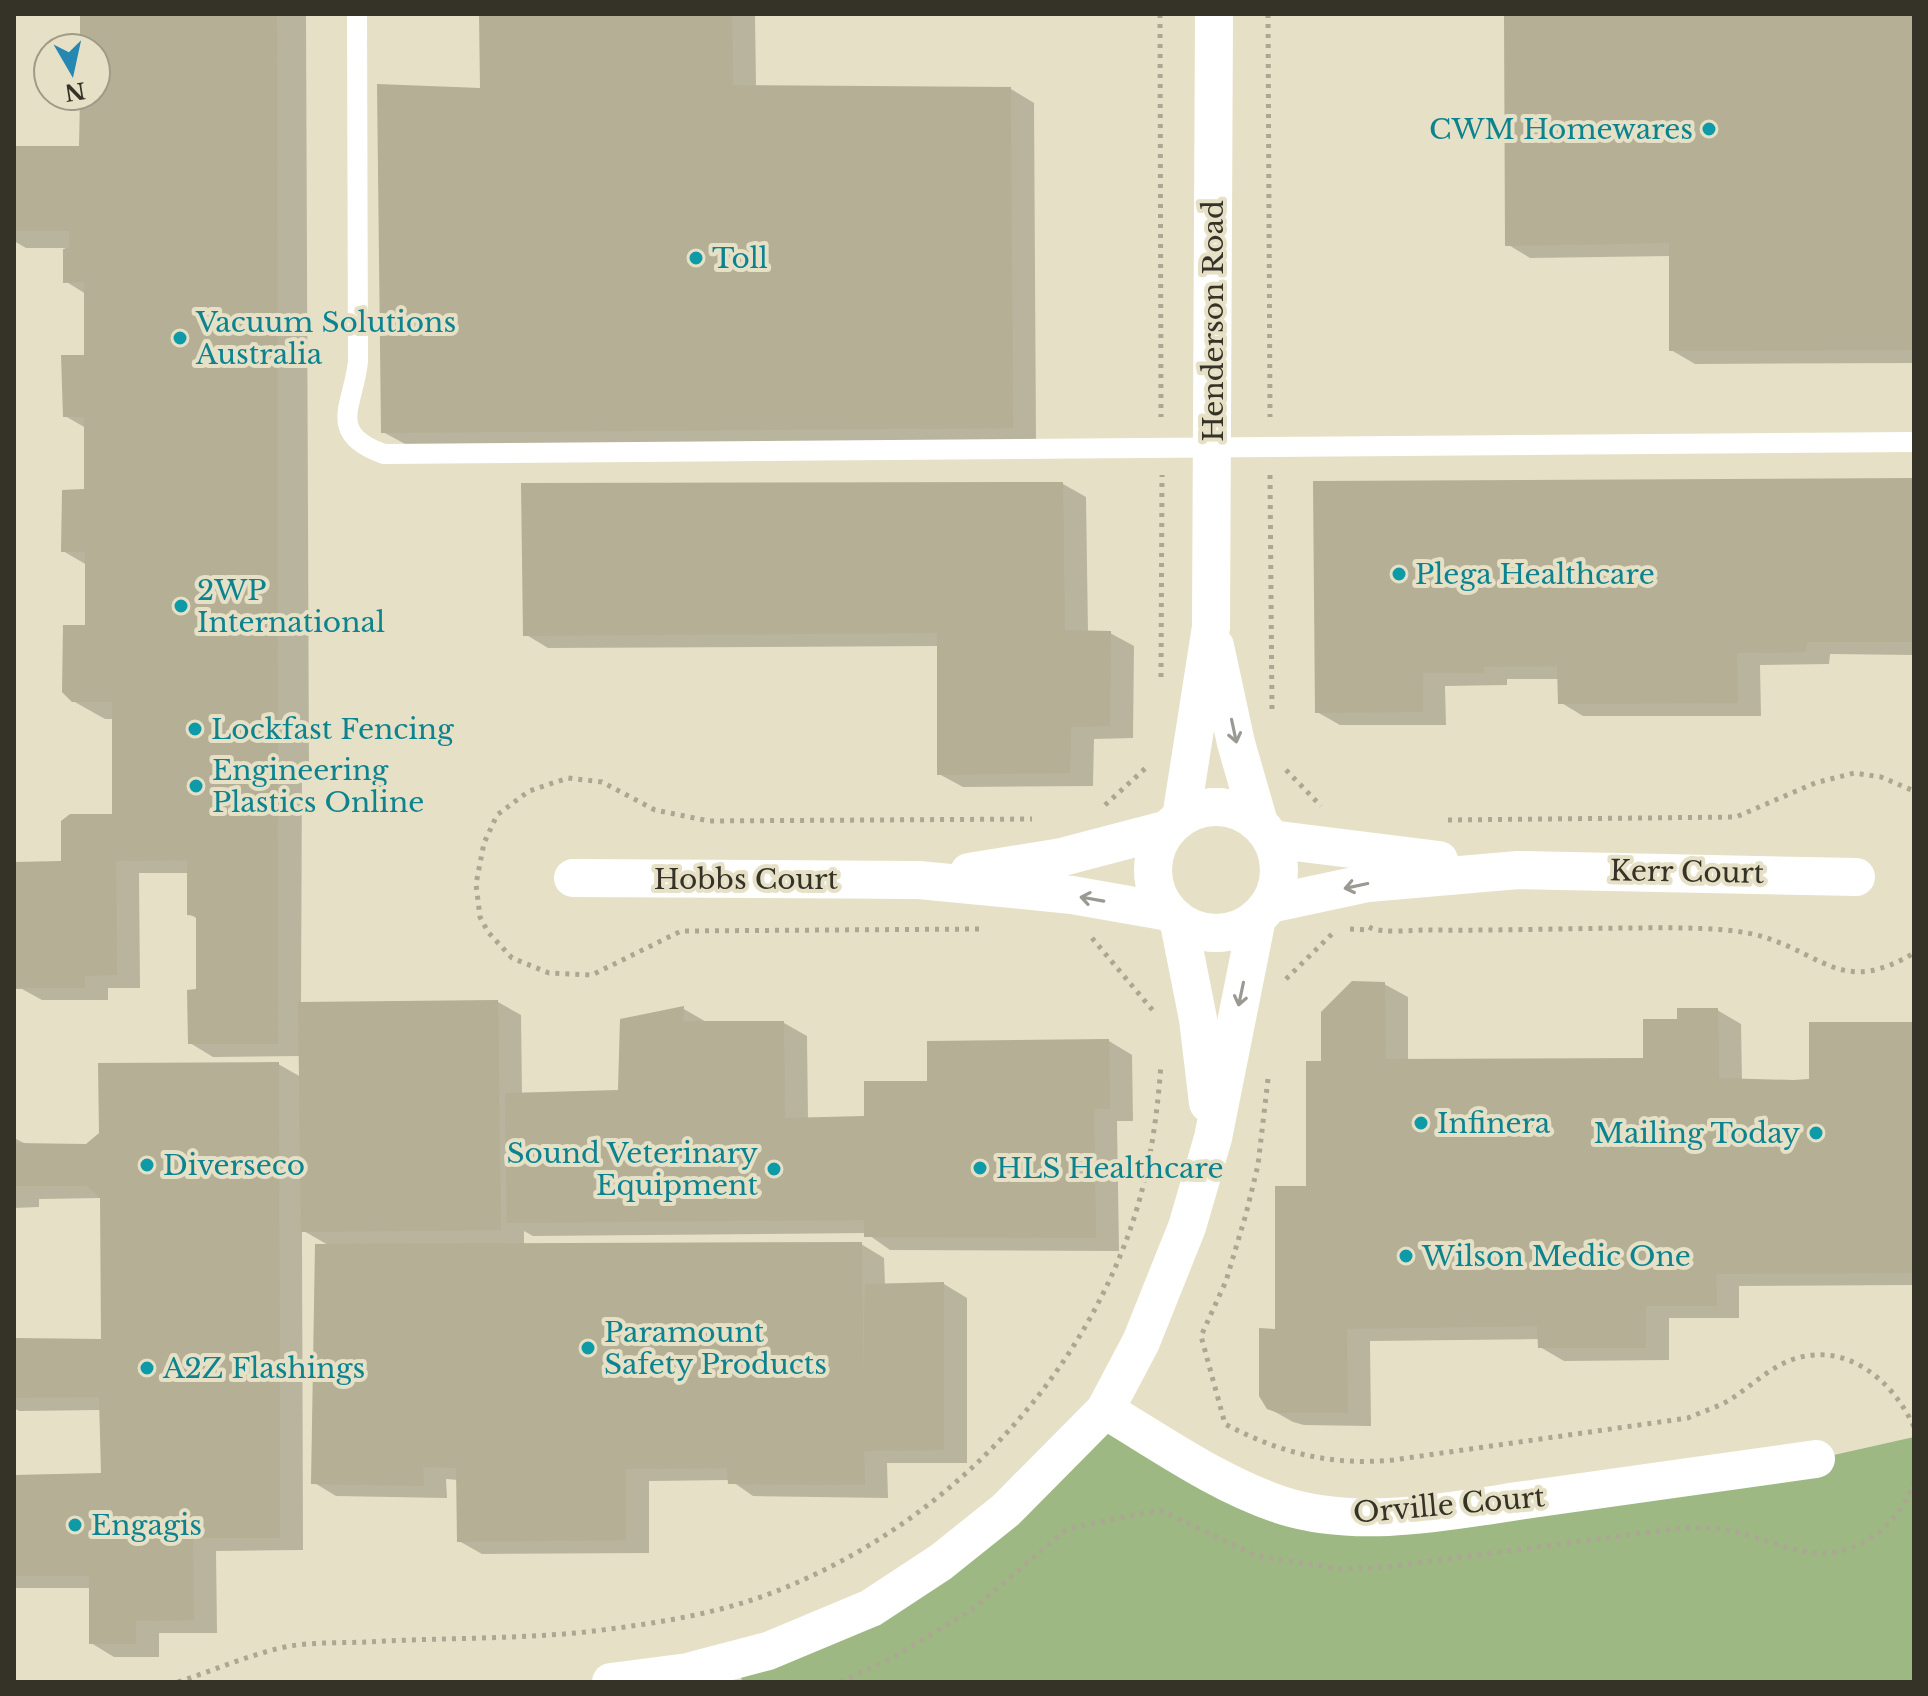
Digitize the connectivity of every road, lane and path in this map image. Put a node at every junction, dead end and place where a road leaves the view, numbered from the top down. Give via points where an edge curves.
1 (357, 14) edge
2 (1160, 14) edge
3 (1214, 14) edge
4 (1268, 14) edge
5 (1914, 442) edge
6 (1162, 447) junction
7 (1212, 447) junction
8 (1270, 447) junction
9 (1211, 627) junction
10 (1161, 693) dead end
11 (1272, 725) dead end
12 (1283, 767) dead end
13 (1914, 791) edge
14 (1324, 809) dead end
15 (1437, 820) dead end
16 (1173, 824) junction
17 (1265, 831) junction
18 (1518, 870) junction
19 (1856, 877) dead end
20 (573, 878) dead end
21 (919, 880) junction
22 (1264, 911) junction
23 (1174, 917) junction
24 (1369, 918) dead end
25 (1083, 928) dead end
26 (1369, 930) junction
27 (1914, 953) edge
28 (1283, 983) dead end
29 (1164, 1024) dead end
30 (1162, 1052) dead end
31 (1269, 1070) dead end
32 (1213, 1138) junction
33 (1105, 1410) junction
34 (1914, 1427) edge
35 (1816, 1459) dead end
36 (1914, 1481) edge
37 (178, 1682) edge
38 (611, 1682) edge
39 (840, 1682) edge

1 - 6 lane via 358,361 345,416 364,447 413,455
2 - 6 path
3 - 7 street, Henderson Road
4 - 8 path
5 - 8 lane
6 - 7 lane
6 - 10 path
7 - 8 lane
7 - 9 street, Henderson Road
8 - 11 path
9 - 16 street, Henderson Road
9 -> 17 street, Henderson Road via 1236,743
12 - 14 path
13 - 15 path via 1854,773 1823,780 1736,817
16 - 17 street via 1198,810 1219,807 1239,810
16 - 21 street, Hobbs Court via 1062,857
16 - 23 street via 1154,868 1157,891
17 - 18 street, Kerr Court
17 - 22 street via 1280,869
18 - 19 street, Kerr Court
18 -> 22 street, Kerr Court via 1368,883
20 - 21 street, Hobbs Court
23 -> 21 street, Hobbs Court via 1072,895
22 - 23 street via 1236,929 1207,932
22 -> 32 street
23 - 32 street via 1198,1019
24 - 26 path
25 - 29 path
26 - 27 path via 1743,932 1781,943 1830,969 1855,971 1878,969
26 - 28 path via 1337,929
30 - 37 path via 1155,1128 1132,1226 1091,1314 1015,1424 944,1494 889,1534 770,1594 691,1616 605,1630 291,1646
31 - 34 path via 1258,1165 1246,1214 1226,1281 1201,1336 1225,1424 1310,1458 1350,1463 1393,1460 1688,1418 1726,1402 1788,1361 1824,1355 1857,1363 1889,1385
32 - 33 street via 1187,1227 1148,1327
33 - 35 street, Orville Court via 1237,1487 1283,1506 1335,1515 1394,1516
33 - 38 street via 1006,1510 871,1608 768,1651 688,1672
36 - 39 path via 1890,1523 1872,1537 1829,1554 1791,1551 1731,1530 1682,1528 1340,1569 1257,1556 1160,1510 1067,1529 960,1618

